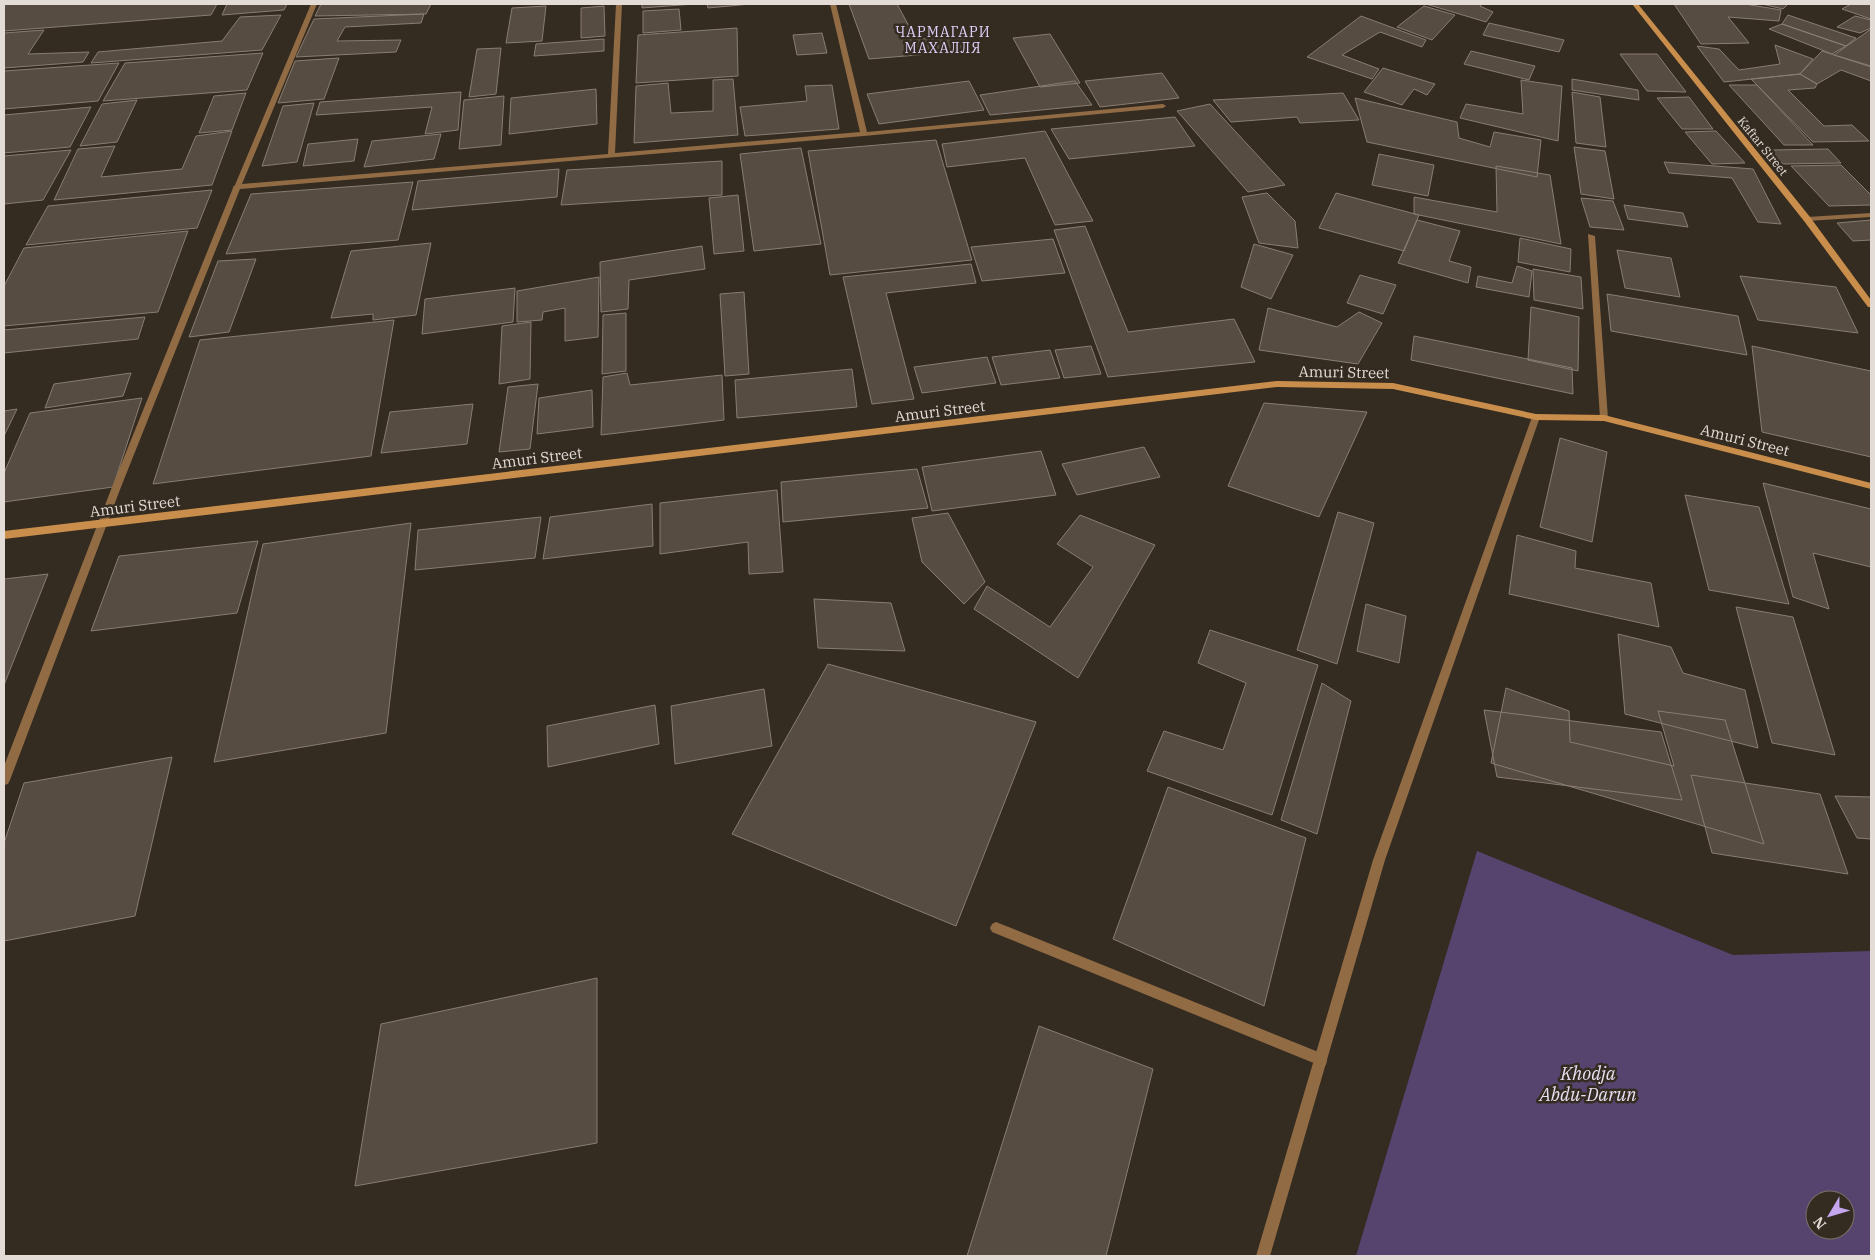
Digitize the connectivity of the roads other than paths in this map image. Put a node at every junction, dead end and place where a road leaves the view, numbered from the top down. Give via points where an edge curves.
1 (314, 4) edge
2 (619, 4) edge
3 (833, 4) edge
4 (1635, 4) edge
5 (1163, 106) dead end
6 (864, 134) junction
7 (611, 156) junction
8 (236, 188) junction
9 (1871, 215) edge
10 (1807, 219) junction
11 (1590, 236) dead end
12 (1871, 305) edge
13 (1536, 417) junction
14 (1604, 418) junction
15 (1871, 486) edge
16 (102, 524) junction
17 (4, 535) edge
18 (4, 780) edge
19 (996, 928) dead end
20 (1321, 1060) junction
21 (1263, 1256) edge

1 - 8 street
2 - 7 street
3 - 6 street
4 - 10 street, Kaftar Street
5 - 6 street
6 - 7 street
7 - 8 street
8 - 16 street
9 - 10 street
10 - 12 street, Kaftar Street
11 - 14 street
13 - 14 street, Amuri Street
13 - 16 street, Amuri Street via 1393,386 1277,384
13 - 20 street via 1379,860
14 - 15 street, Amuri Street
16 - 17 street, Amuri Street
16 - 18 street
19 - 20 street
20 - 21 street

